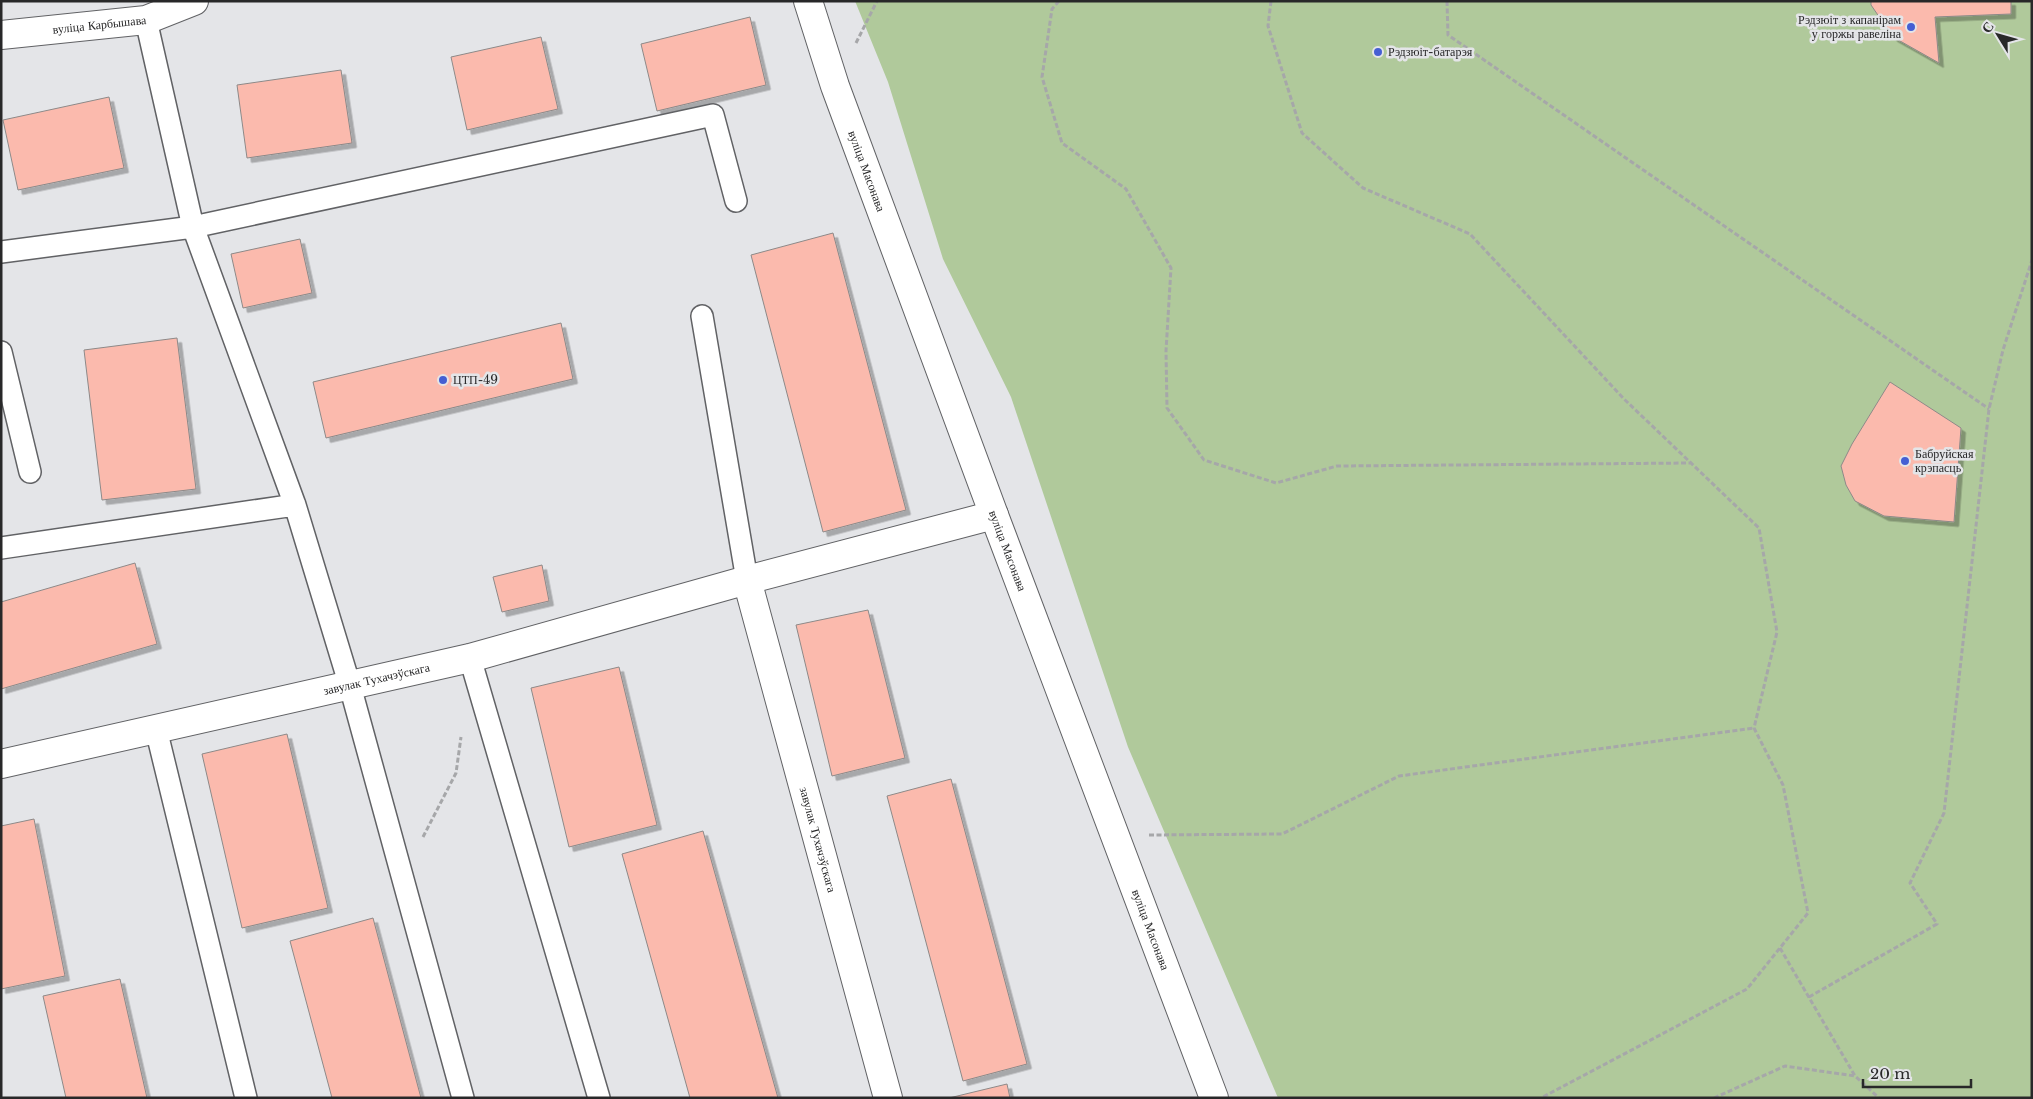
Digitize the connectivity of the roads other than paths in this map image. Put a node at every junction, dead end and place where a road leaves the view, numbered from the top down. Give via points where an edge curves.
1 (194, 1) edge
2 (808, 1) edge
3 (146, 20) junction
4 (1, 35) edge
5 (736, 201) dead end
6 (193, 227) junction
7 (1, 252) edge
8 (702, 316) dead end
9 (1, 352) edge
10 (30, 472) dead end
11 (294, 505) junction
12 (994, 515) junction
13 (1, 548) edge
14 (747, 580) junction
15 (470, 658) junction
16 (350, 686) junction
17 (156, 730) junction
18 (1, 764) edge
19 (246, 1098) edge
20 (463, 1098) edge
21 (599, 1098) edge
22 (888, 1098) edge
23 (1214, 1098) edge

1 - 3 street, вуліца Карбышава
2 - 12 street, вуліца Масонава via 835,86
3 - 4 street, вуліца Карбышава
3 - 6 lane
5 - 6 lane via 713,115
6 - 7 lane
6 - 11 lane
8 - 14 lane
9 - 10 lane
11 - 13 lane
11 - 16 lane
12 - 14 street, завулак Тухачэўскага
12 - 23 street, вуліца Масонава
14 - 15 street, завулак Тухачэўскага
14 - 22 street, завулак Тухачэўскага
15 - 16 street, завулак Тухачэўскага
15 - 21 lane
16 - 17 street, завулак Тухачэўскага
16 - 20 lane
17 - 18 street, завулак Тухачэўскага
17 - 19 lane

